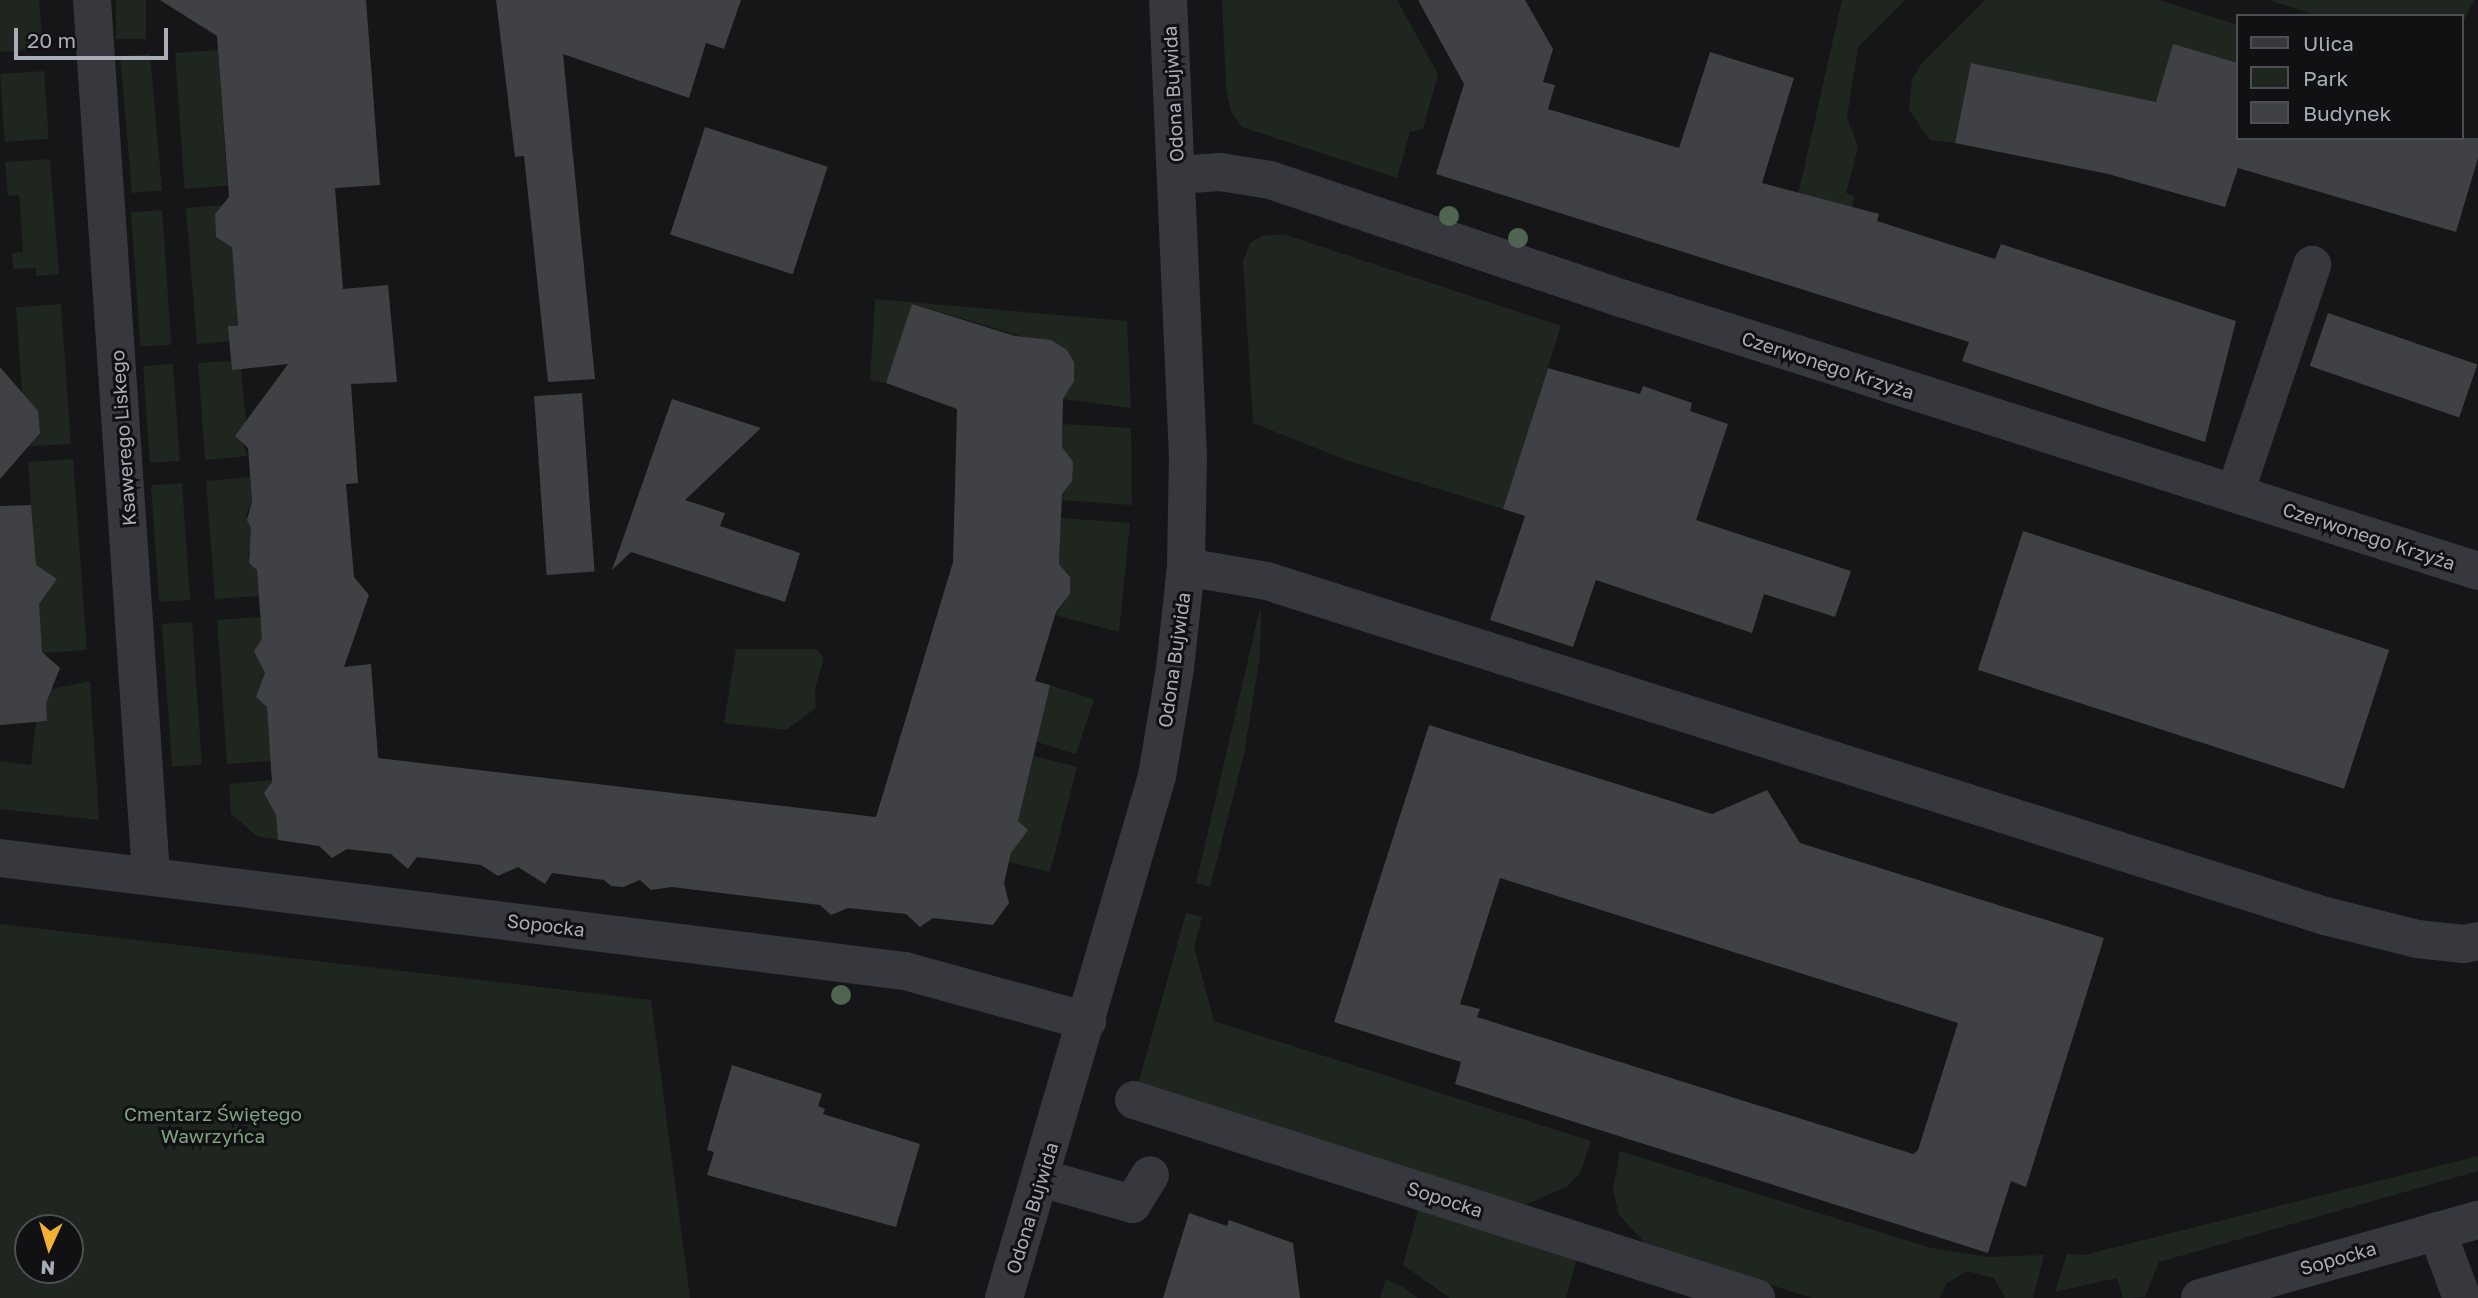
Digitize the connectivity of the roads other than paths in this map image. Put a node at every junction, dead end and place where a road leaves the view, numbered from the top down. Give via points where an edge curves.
1 (92, 0) edge
2 (1168, 0) edge
3 (1177, 175) junction
4 (2312, 265) dead end
5 (2235, 493) junction
6 (1186, 567) junction
7 (2478, 571) edge
8 (0, 858) edge
9 (151, 875) junction
10 (2478, 941) edge
11 (1087, 1021) junction
12 (1134, 1100) dead end
13 (1150, 1175) dead end
14 (1041, 1178) junction
15 (2478, 1220) edge
16 (2437, 1231) junction
17 (2461, 1296) edge
18 (1004, 1298) edge
19 (1756, 1298) edge
20 (2200, 1298) edge

1 - 9 street, Ksawerego Liskego
2 - 3 street, Odona Bujwida
3 - 5 street, Czerwonego Krzyża via 1220,172 1270,180 1650,308
3 - 6 street, Odona Bujwida via 1188,457
4 - 5 street
5 - 7 street, Czerwonego Krzyża
6 - 10 street via 1266,581 2325,916 2417,939
6 - 11 street, Odona Bujwida via 1157,776
8 - 9 street, Sopocka
9 - 11 street, Sopocka via 905,971
11 - 14 street, Odona Bujwida
12 - 19 street, Sopocka
13 - 14 street via 1132,1204
14 - 18 street, Odona Bujwida
15 - 16 street, Sopocka
16 - 17 street
16 - 20 street, Sopocka

